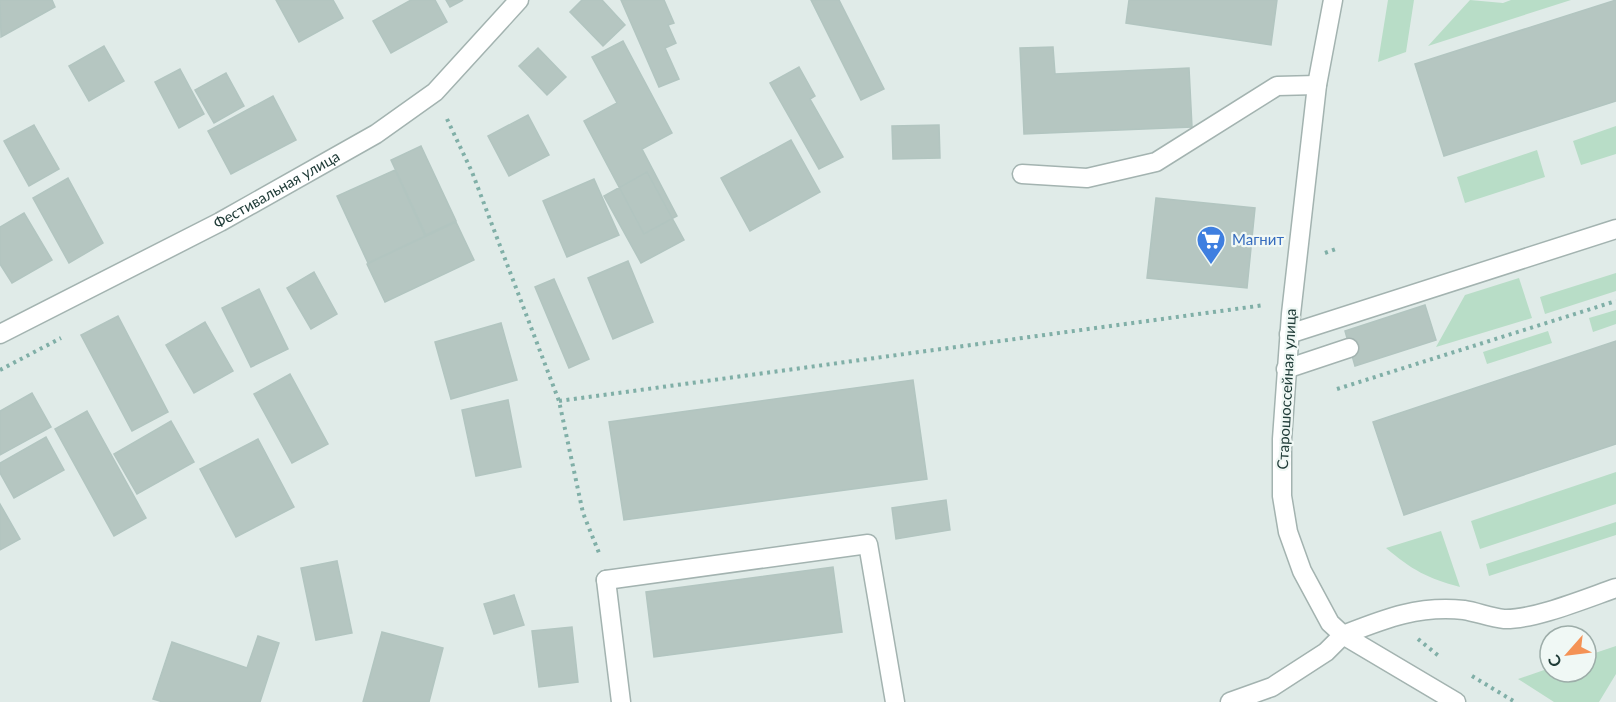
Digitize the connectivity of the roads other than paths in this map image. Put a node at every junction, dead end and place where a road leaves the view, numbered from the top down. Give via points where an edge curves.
1 (519, 0) edge
2 (1334, 0) edge
3 (1317, 85) junction
4 (1022, 174) dead end
5 (1616, 229) edge
6 (0, 334) edge
7 (1289, 334) junction
8 (1349, 348) dead end
9 (1286, 369) junction
10 (1616, 588) edge
11 (1343, 635) junction
12 (621, 702) edge
13 (895, 702) edge
14 (1230, 702) edge
15 (1456, 702) edge

1 - 6 street, Фестивальная улица via 435,92 376,134 220,222
2 - 3 street, Старошоссейная улица
3 - 4 street via 1277,86 1156,162 1087,178
3 - 7 street, Старошоссейная улица
5 - 7 street
7 - 9 street, Старошоссейная улица
8 - 9 street
9 - 11 street, Старошоссейная улица via 1282,496 1288,532 1302,571 1330,623
10 - 11 street via 1540,613 1505,619 1463,610 1426,609 1390,616
11 - 14 street via 1326,652 1272,687
11 - 15 street, Старошоссейная улица
12 - 13 street via 606,580 868,544

